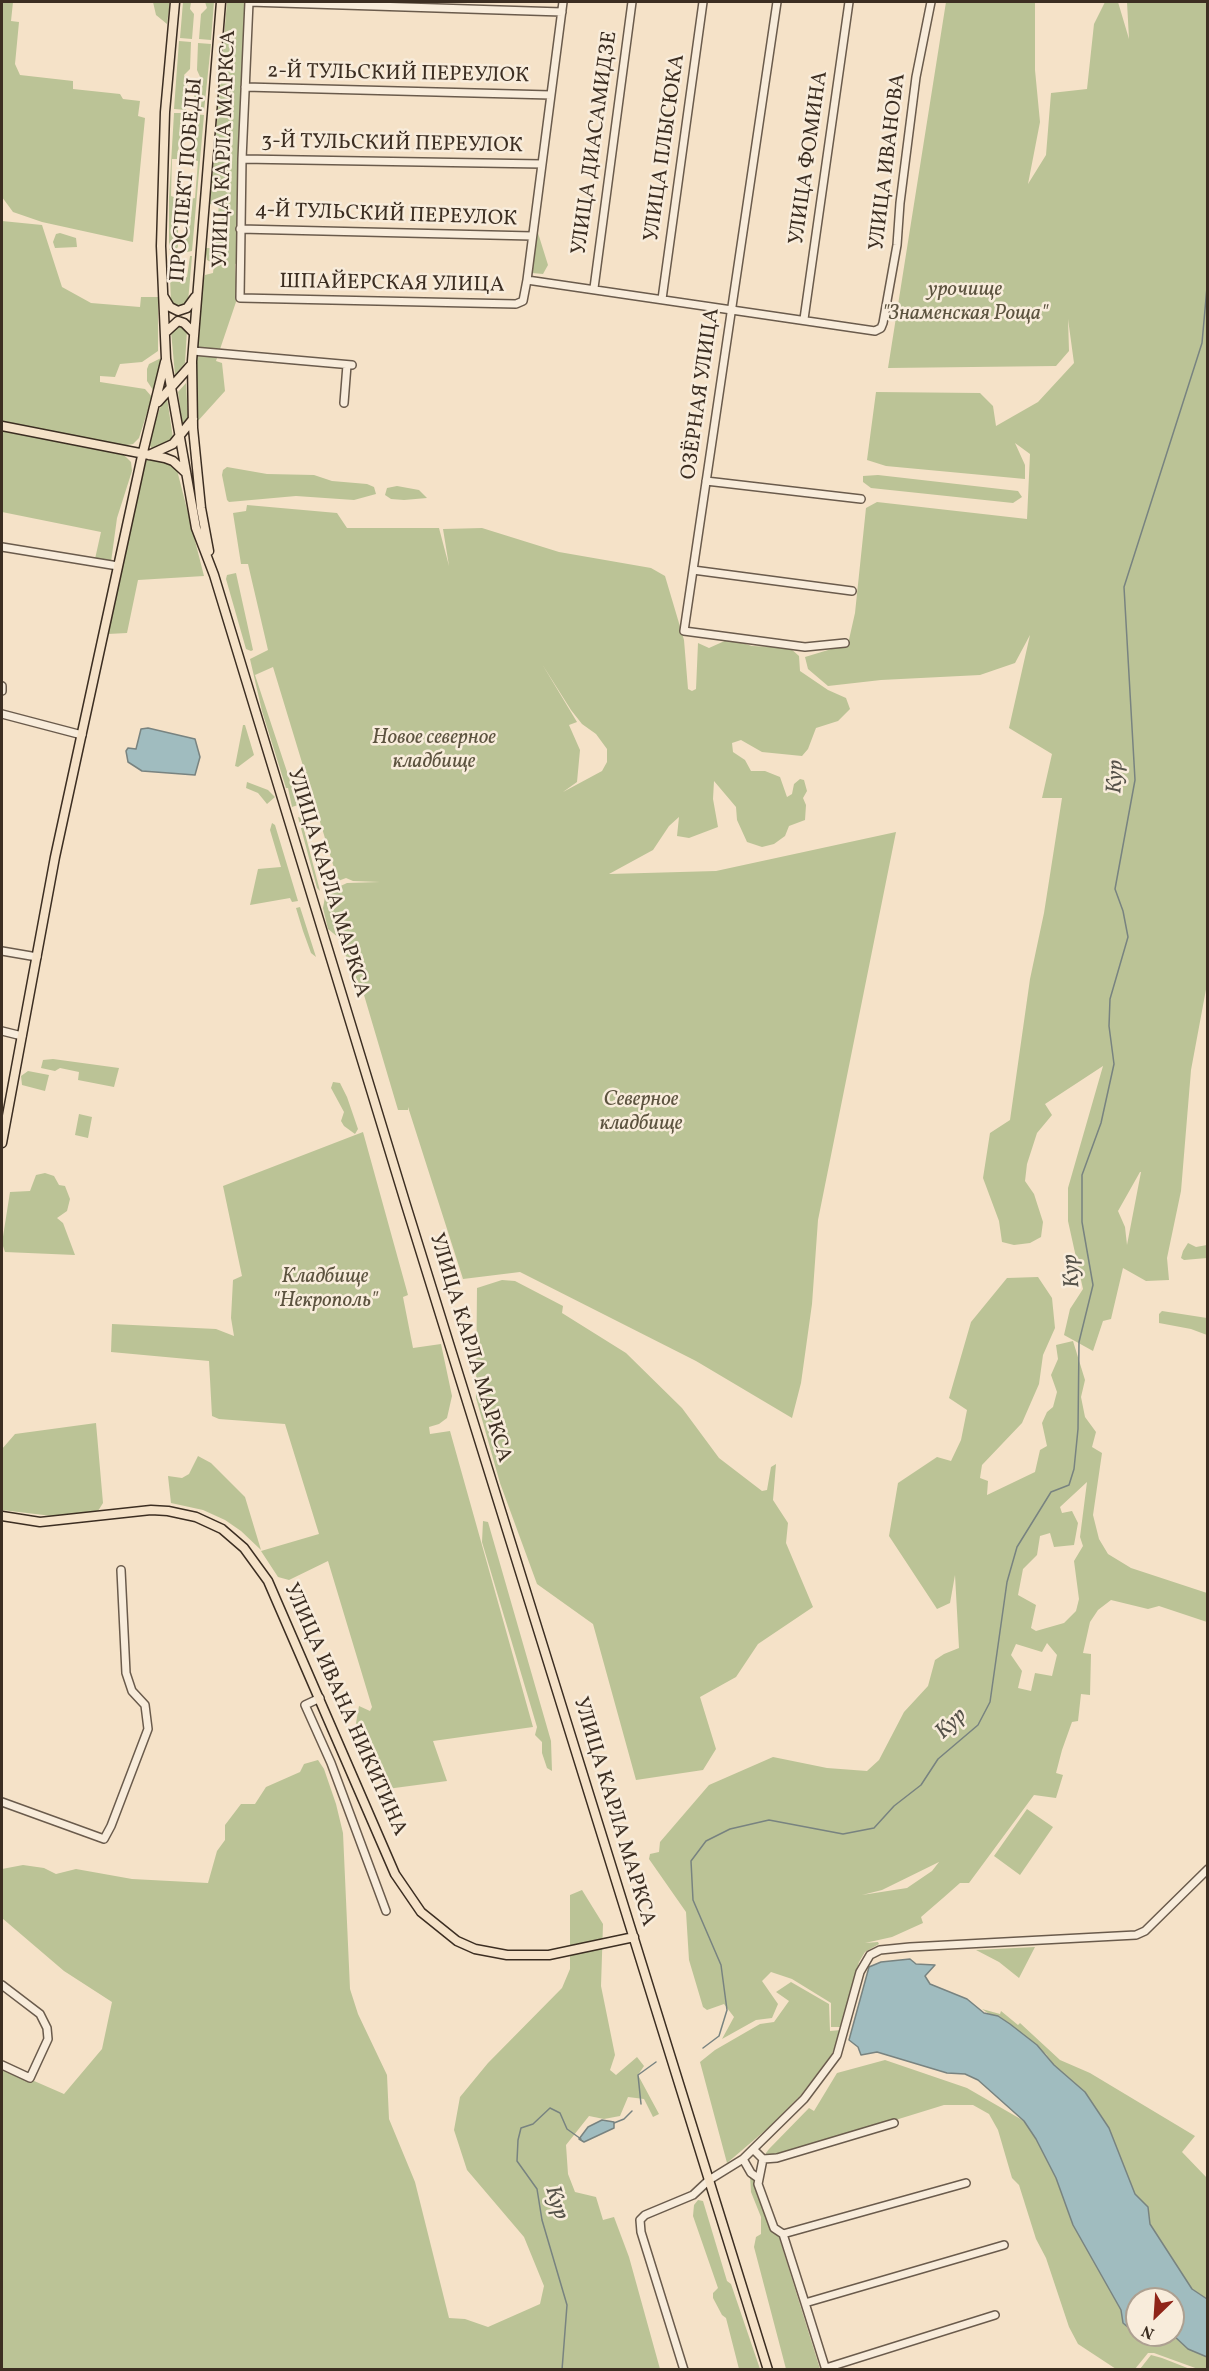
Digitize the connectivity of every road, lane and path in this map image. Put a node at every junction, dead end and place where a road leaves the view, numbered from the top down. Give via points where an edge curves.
1 (175, 2) edge
2 (221, 2) edge
3 (249, 2) edge
4 (563, 2) edge
5 (632, 2) edge
6 (703, 2) edge
7 (777, 2) edge
8 (849, 2) edge
9 (931, 2) edge
10 (562, 12) junction
11 (245, 87) junction
12 (551, 94) junction
13 (242, 159) junction
14 (542, 164) junction
15 (240, 229) junction
16 (531, 236) junction
17 (527, 280) junction
18 (594, 288) junction
19 (163, 294) junction
20 (197, 294) junction
21 (240, 298) joint
22 (662, 299) junction
23 (730, 308) junction
24 (804, 319) junction
25 (881, 328) joint
26 (166, 333) junction
27 (194, 333) junction
28 (193, 351) junction
29 (166, 359) junction
30 (192, 361) junction
31 (171, 387) junction
32 (344, 403) dead end
33 (156, 405) junction
34 (193, 418) junction
35 (2, 426) edge
36 (179, 438) junction
37 (142, 456) junction
38 (185, 472) junction
39 (706, 481) junction
40 (861, 499) dead end
41 (2, 547) edge
42 (118, 566) junction
43 (693, 570) junction
44 (214, 575) junction
45 (852, 591) dead end
46 (845, 643) dead end
47 (2, 686) edge
48 (2, 691) edge
49 (2, 714) edge
50 (82, 735) junction
51 (2, 951) edge
52 (37, 957) junction
53 (2, 1031) edge
54 (22, 1036) junction
55 (2, 1143) edge
56 (2, 1516) edge
57 (121, 1570) dead end
58 (320, 1698) junction
59 (2, 1802) edge
60 (1208, 1869) edge
61 (386, 1911) dead end
62 (634, 1937) junction
63 (2, 1985) edge
64 (2, 2065) edge
65 (894, 2122) dead end
66 (754, 2150) junction
67 (743, 2159) junction
68 (763, 2159) junction
69 (758, 2178) junction
70 (709, 2181) junction
71 (966, 2183) dead end
72 (783, 2234) junction
73 (1004, 2245) dead end
74 (805, 2303) junction
75 (995, 2315) dead end
76 (826, 2369) edge
77 (684, 2370) edge
78 (768, 2370) edge

1 - 19 main road, ПРОСПЕКТ ПОБЕДЫ via 161,201
2 - 20 main road, ПРОСПЕКТ ПОБЕДЫ
3 - 10 street
3 - 11 street, УЛИЦА КАРЛА МАРКСА
4 - 10 street
5 - 18 street, УЛИЦА ДИАСАМИДЗЕ
6 - 22 street, УЛИЦА ПЛЫСЮКА
7 - 23 street, ОЗЁРНАЯ УЛИЦА
8 - 24 street, УЛИЦА ФОМИНА
9 - 25 street, УЛИЦА ИВАНОВА via 916,77 897,245
10 - 12 street
11 - 12 street, 2-Й ТУЛЬСКИЙ ПЕРЕУЛОК
11 - 13 street, УЛИЦА КАРЛА МАРКСА
12 - 14 street
13 - 14 street, 3-Й ТУЛЬСКИЙ ПЕРЕУЛОК
13 - 15 street, УЛИЦА КАРЛА МАРКСА
14 - 16 street
15 - 16 street, 4-Й ТУЛЬСКИЙ ПЕРЕУЛОК
15 - 21 street, УЛИЦА КАРЛА МАРКСА
16 - 17 street
17 - 18 street, ШПАЙЕРСКАЯ УЛИЦА
17 - 21 street, ШПАЙЕРСКАЯ УЛИЦА via 523,301 516,304
18 - 22 street, ШПАЙЕРСКАЯ УЛИЦА
19 - 20 main road via 170,307 178,311 187,308
19 - 26 main road, ПРОСПЕКТ ПОБЕДЫ
20 - 27 main road, ПРОСПЕКТ ПОБЕДЫ
22 - 23 street, ШПАЙЕРСКАЯ УЛИЦА
23 - 24 street, ШПАЙЕРСКАЯ УЛИЦА
23 - 39 street, ОЗЁРНАЯ УЛИЦА
24 - 25 street, ШПАЙЕРСКАЯ УЛИЦА via 875,331
26 - 27 main road via 178,321
26 - 29 main road, ПРОСПЕКТ ПОБЕДЫ
27 - 28 main road, ПРОСПЕКТ ПОБЕДЫ
28 - 30 main road, ПРОСПЕКТ ПОБЕДЫ
28 - 32 street via 349,365
29 - 31 main road, УЛИЦА КАРЛА МАРКСА
29 - 33 main road
30 - 31 main road
30 - 34 main road, ПРОСПЕКТ ПОБЕДЫ
31 - 33 main road
31 - 36 main road, УЛИЦА КАРЛА МАРКСА
33 - 37 main road
34 - 36 main road
34 - 44 main road, ПРОСПЕКТ ПОБЕДЫ via 201,508
35 - 37 main road
36 - 37 main road via 161,452
36 - 38 main road, УЛИЦА КАРЛА МАРКСА
37 - 38 main road via 173,461
37 - 42 main road
38 - 44 main road, УЛИЦА КАРЛА МАРКСА via 196,528
39 - 40 street
39 - 43 street, ОЗЁРНАЯ УЛИЦА
41 - 42 street
42 - 50 main road
43 - 45 street
43 - 46 street, ОЗЁРНАЯ УЛИЦА via 684,631 806,647
44 - 62 main road, УЛИЦА КАРЛА МАРКСА
47 - 48 street
49 - 50 street
50 - 52 main road
51 - 52 street
52 - 54 main road
53 - 54 street
54 - 55 main road
56 - 58 main road, УЛИЦА ИВАНА НИКИТИНА via 40,1522 168,1511 196,1517 222,1529 254,1559 268,1581
57 - 59 street via 126,1673 132,1691 145,1705 148,1729 104,1839
58 - 61 street via 305,1705 332,1764
58 - 62 main road, УЛИЦА ИВАНА НИКИТИНА via 395,1874 421,1912 442,1932 475,1949 528,1956
60 - 66 street via 1145,1931 1136,1935 880,1950 863,1963 837,2055 804,2099
62 - 70 main road, УЛИЦА КАРЛА МАРКСА
63 - 64 street via 40,2014 47,2028 44,2052 30,2078
65 - 68 street
66 - 67 street
66 - 68 street
67 - 69 street
67 - 70 street
68 - 69 street
69 - 72 street via 774,2228
70 - 77 street via 693,2195 640,2220 640,2232
70 - 78 main road, УЛИЦА КАРЛА МАРКСА
71 - 72 street
72 - 74 street
73 - 74 street
74 - 76 street
75 - 76 street

